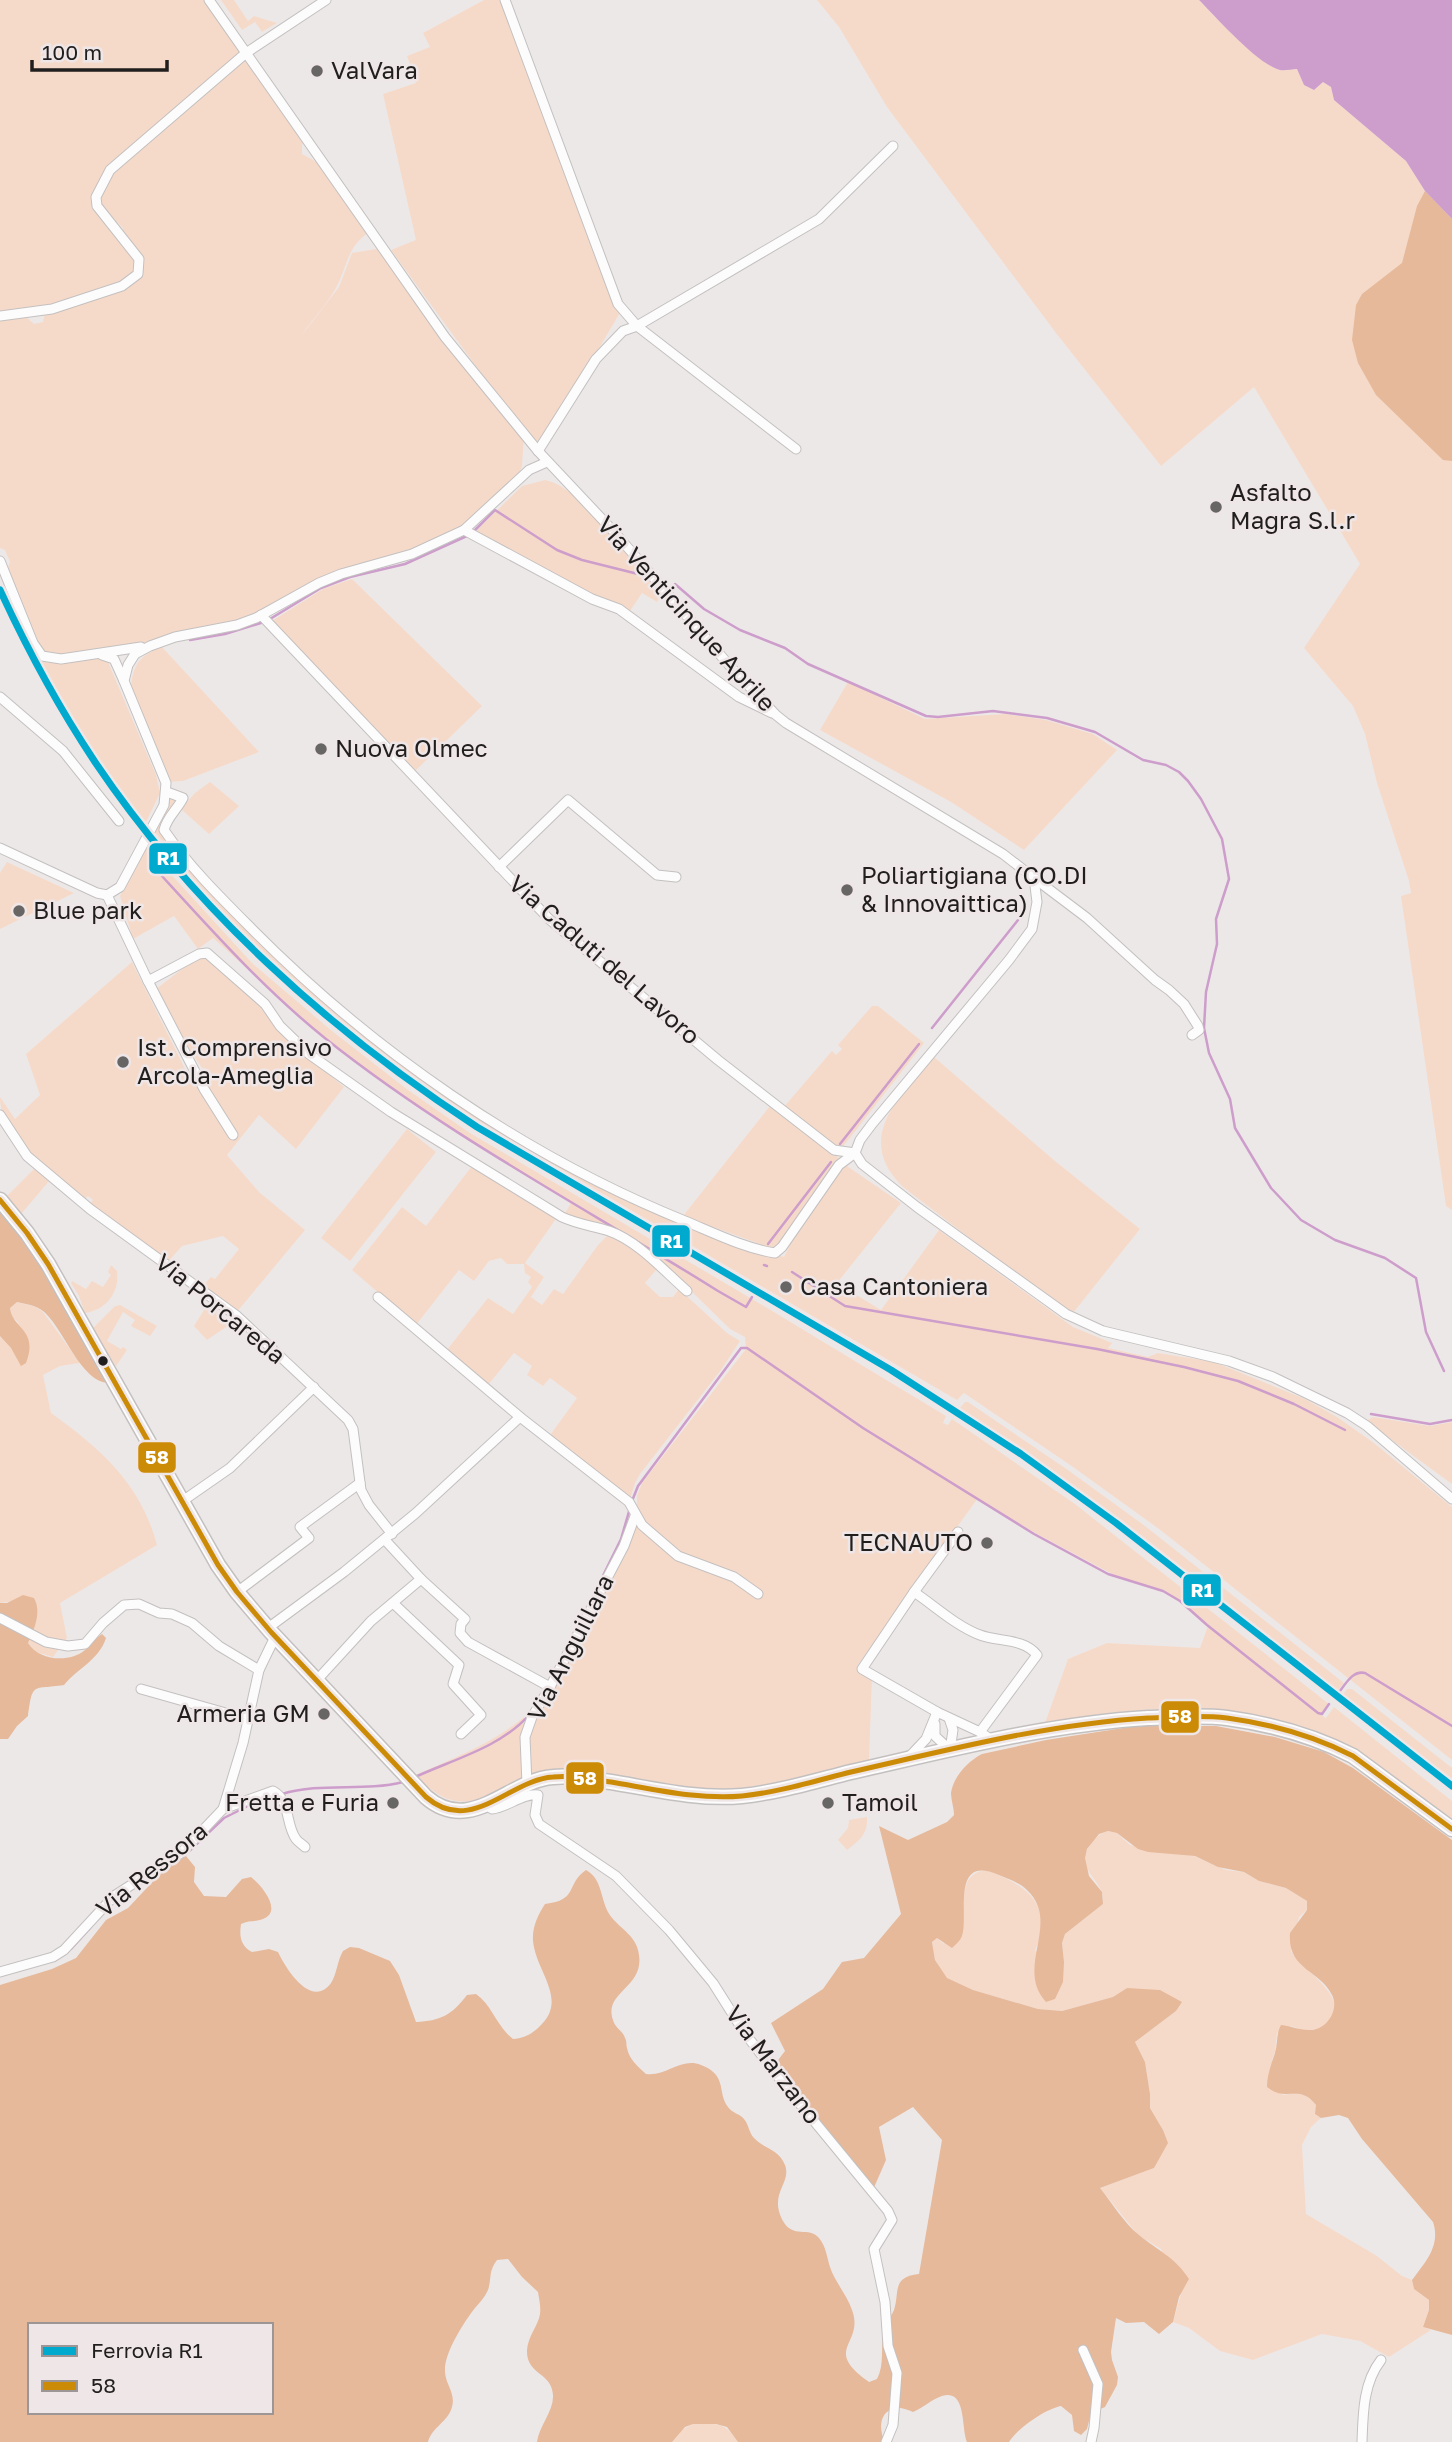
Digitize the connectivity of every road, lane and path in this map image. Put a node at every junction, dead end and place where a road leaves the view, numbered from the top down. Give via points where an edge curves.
1 (209, 0) edge
2 (326, 0) edge
3 (505, 0) edge
4 (246, 53) junction
5 (893, 146) dead end
6 (0, 316) edge
7 (637, 326) junction
8 (796, 449) dead end
9 (538, 451) junction
10 (547, 462) junction
11 (469, 533) junction
12 (0, 561) edge
13 (264, 620) junction
14 (150, 646) junction
15 (100, 654) junction
16 (124, 681) junction
17 (0, 696) edge
18 (776, 715) junction
19 (167, 792) junction
20 (119, 821) dead end
21 (0, 848) edge
22 (499, 867) junction
23 (676, 877) dead end
24 (1034, 878) junction
25 (107, 895) junction
26 (148, 981) junction
27 (1192, 1035) dead end
28 (0, 1115) edge
29 (233, 1135) dead end
30 (855, 1153) junction
31 (0, 1200) edge
32 (687, 1291) dead end
33 (378, 1297) dead end
34 (314, 1387) junction
35 (520, 1417) junction
36 (360, 1483) junction
37 (1452, 1499) edge
38 (184, 1500) junction
39 (635, 1516) junction
40 (958, 1532) dead end
41 (388, 1537) junction
42 (421, 1579) junction
43 (237, 1592) junction
44 (914, 1592) junction
45 (758, 1594) dead end
46 (393, 1603) junction
47 (0, 1618) edge
48 (271, 1632) junction
49 (259, 1670) junction
50 (317, 1680) junction
51 (547, 1685) junction
52 (141, 1689) dead end
53 (937, 1712) junction
54 (949, 1718) junction
55 (247, 1719) junction
56 (980, 1732) junction
57 (461, 1734) dead end
58 (993, 1741) junction
59 (950, 1750) junction
60 (904, 1760) junction
61 (527, 1784) junction
62 (486, 1805) junction
63 (223, 1810) junction
64 (1452, 1829) edge
65 (305, 1847) dead end
66 (0, 1972) edge
67 (1083, 2350) dead end
68 (1381, 2360) dead end
69 (886, 2442) edge
70 (1091, 2442) edge
71 (1362, 2442) edge

1 - 4 street, Via Venticinque Aprile
2 - 4 street
3 - 7 street via 618,304
4 - 6 street via 110,170 102,183 97,206 139,259 138,274 122,286 52,309
4 - 9 street, Via Venticinque Aprile via 445,337
5 - 7 street via 819,219
7 - 8 street
7 - 9 street via 623,331 596,359
9 - 10 street, Via Venticinque Aprile
10 - 11 street via 529,470
10 - 18 street, Via Venticinque Aprile
11 - 13 street via 318,583
11 - 18 street via 619,609 740,697
12 - 15 street via 42,656 61,659
13 - 14 street
13 - 22 street, Via Caduti del Lavoro
14 - 15 street
14 - 16 street via 135,654
15 - 16 street via 114,659
16 - 19 street
17 - 20 street via 63,751
18 - 24 street, Via Venticinque Aprile via 1003,854
19 - 25 street via 120,887
19 - 30 street via 183,798 167,820 164,830 170,839 284,961 404,1060 546,1153 657,1210 775,1253 839,1165
21 - 25 street
22 - 23 street via 568,800 657,875
22 - 30 street, Via Caduti del Lavoro via 549,919 718,1060 834,1150
24 - 27 street, Via Venticinque Aprile via 1184,1004 1198,1026
24 - 30 street via 1037,902 1032,929 872,1124
25 - 26 street
26 - 29 street
26 - 32 street via 199,954 208,954 265,1004 298,1045 356,1088 562,1216 628,1241
28 - 34 street, Via Porcareda via 27,1156 78,1200 237,1316
30 - 37 street via 881,1180 1066,1314 1103,1331 1229,1361 1273,1377 1367,1426
31 - 38 main road via 48,1264
33 - 35 street
34 - 36 street, Via Porcareda via 353,1429
34 - 38 street via 230,1468
35 - 39 street via 629,1502
35 - 41 street
36 - 41 street, Via Porcareda
36 - 43 street via 300,1527 310,1538
38 - 43 main road
39 - 45 street via 678,1556 734,1577
39 - 51 street, Via Anguillara
40 - 44 street
41 - 42 street, Via Porcareda
41 - 48 street
42 - 46 street
42 - 51 street, Via Porcareda via 465,1619 460,1633 468,1642
43 - 48 main road
44 - 53 street via 862,1669
44 - 56 street via 981,1636 1032,1648 1037,1655
46 - 50 street
46 - 57 street via 459,1665 453,1684 481,1716
47 - 49 street via 46,1642 76,1645 85,1644 124,1605 139,1604 192,1623
48 - 49 street, Via Ressora
48 - 50 main road
49 - 55 street, Via Ressora
50 - 62 main road via 426,1797 441,1807 466,1810
51 - 61 street, Via Anguillara via 526,1737
52 - 55 street
53 - 54 street
53 - 59 street via 935,1736
53 - 60 street via 926,1739
54 - 56 street
54 - 59 street via 953,1730
55 - 63 street, Via Ressora
56 - 58 street
58 - 59 main road
58 - 64 main road via 1130,1719 1225,1718 1269,1726 1353,1756
59 - 60 main road
60 - 61 main road via 740,1796 683,1793 582,1777 550,1777
61 - 62 main road
62 - 69 street, Via Marzano via 499,1808 538,1795 535,1815 539,1824 616,1876 669,1930 713,1983 786,2087 888,2211 892,2220 874,2249 888,2347 897,2373 893,2425
63 - 65 street via 272,1791 279,1796 295,1838
63 - 66 street, Via Ressora via 175,1858 114,1896 64,1950
67 - 70 street via 1098,2385
68 - 71 street via 1368,2384

